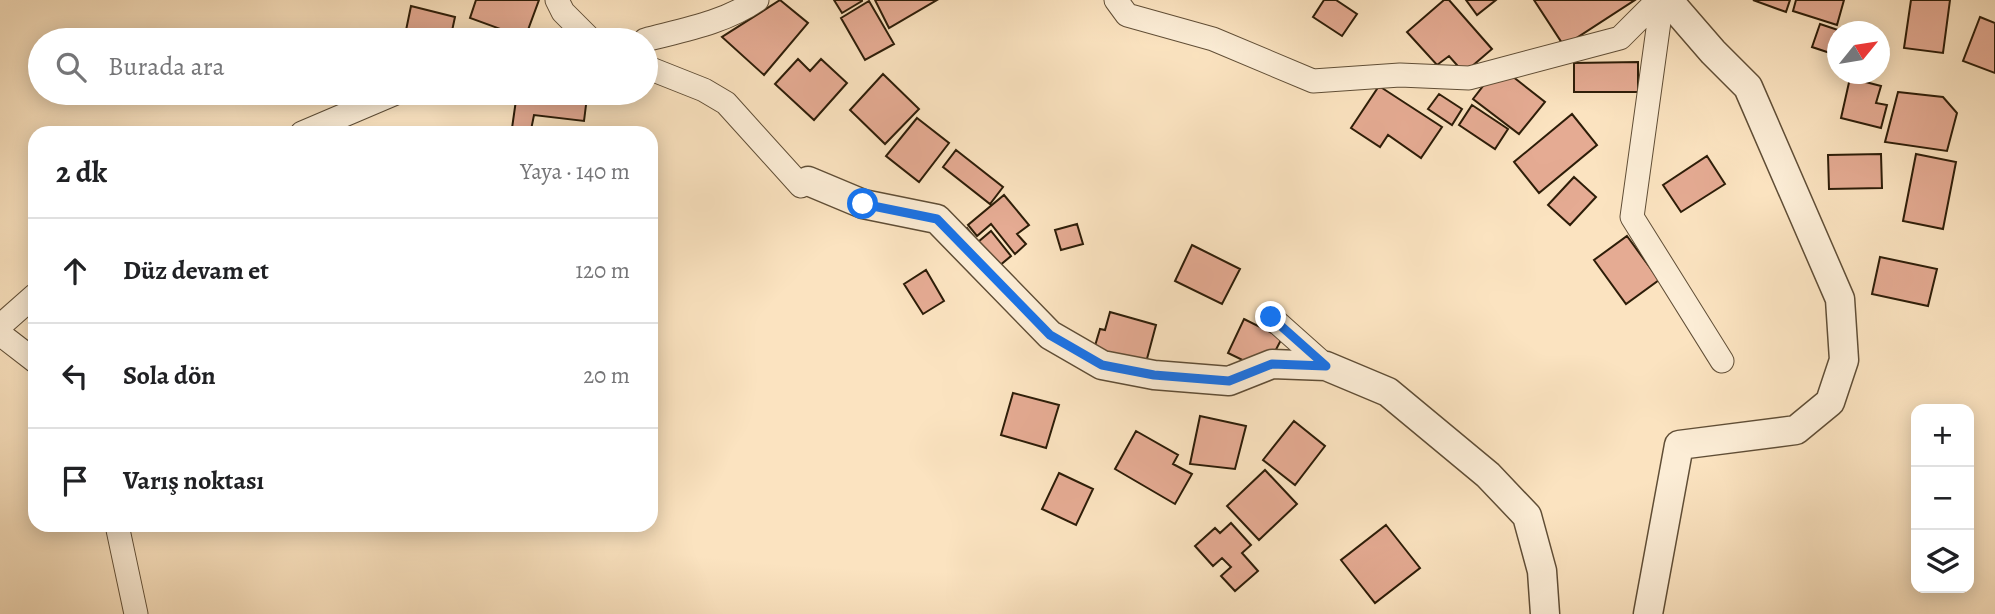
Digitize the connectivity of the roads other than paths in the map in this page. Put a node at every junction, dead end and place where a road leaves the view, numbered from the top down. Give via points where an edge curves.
1 (557, 0) edge
2 (757, 0) edge
3 (1116, 0) edge
4 (1660, 0) edge
5 (1668, 0) edge
6 (579, 28) edge
7 (658, 37) edge
8 (658, 72) edge
9 (368, 105) edge
10 (318, 126) edge
11 (808, 181) joint
12 (28, 301) edge
13 (1271, 317) dead end
14 (0, 326) edge
15 (0, 334) edge
16 (28, 356) edge
17 (1722, 361) dead end
18 (1326, 366) junction
19 (118, 532) edge
20 (136, 614) edge
21 (1545, 614) edge
22 (1648, 614) edge

1 - 6 street
2 - 7 street via 714,22
3 - 4 street via 1127,15 1213,39 1314,81 1399,75 1469,78 1620,37
4 - 17 street via 1632,217
5 - 22 street via 1748,87 1840,299 1844,359 1830,401 1796,430 1679,445
8 - 11 street via 726,103 801,186
9 - 10 street
11 - 18 street via 863,204 937,219 1050,335 1102,365 1229,381 1272,364
12 - 14 street
13 - 18 street
15 - 16 street
18 - 21 street via 1388,392 1488,475 1527,516 1542,571
19 - 20 street

